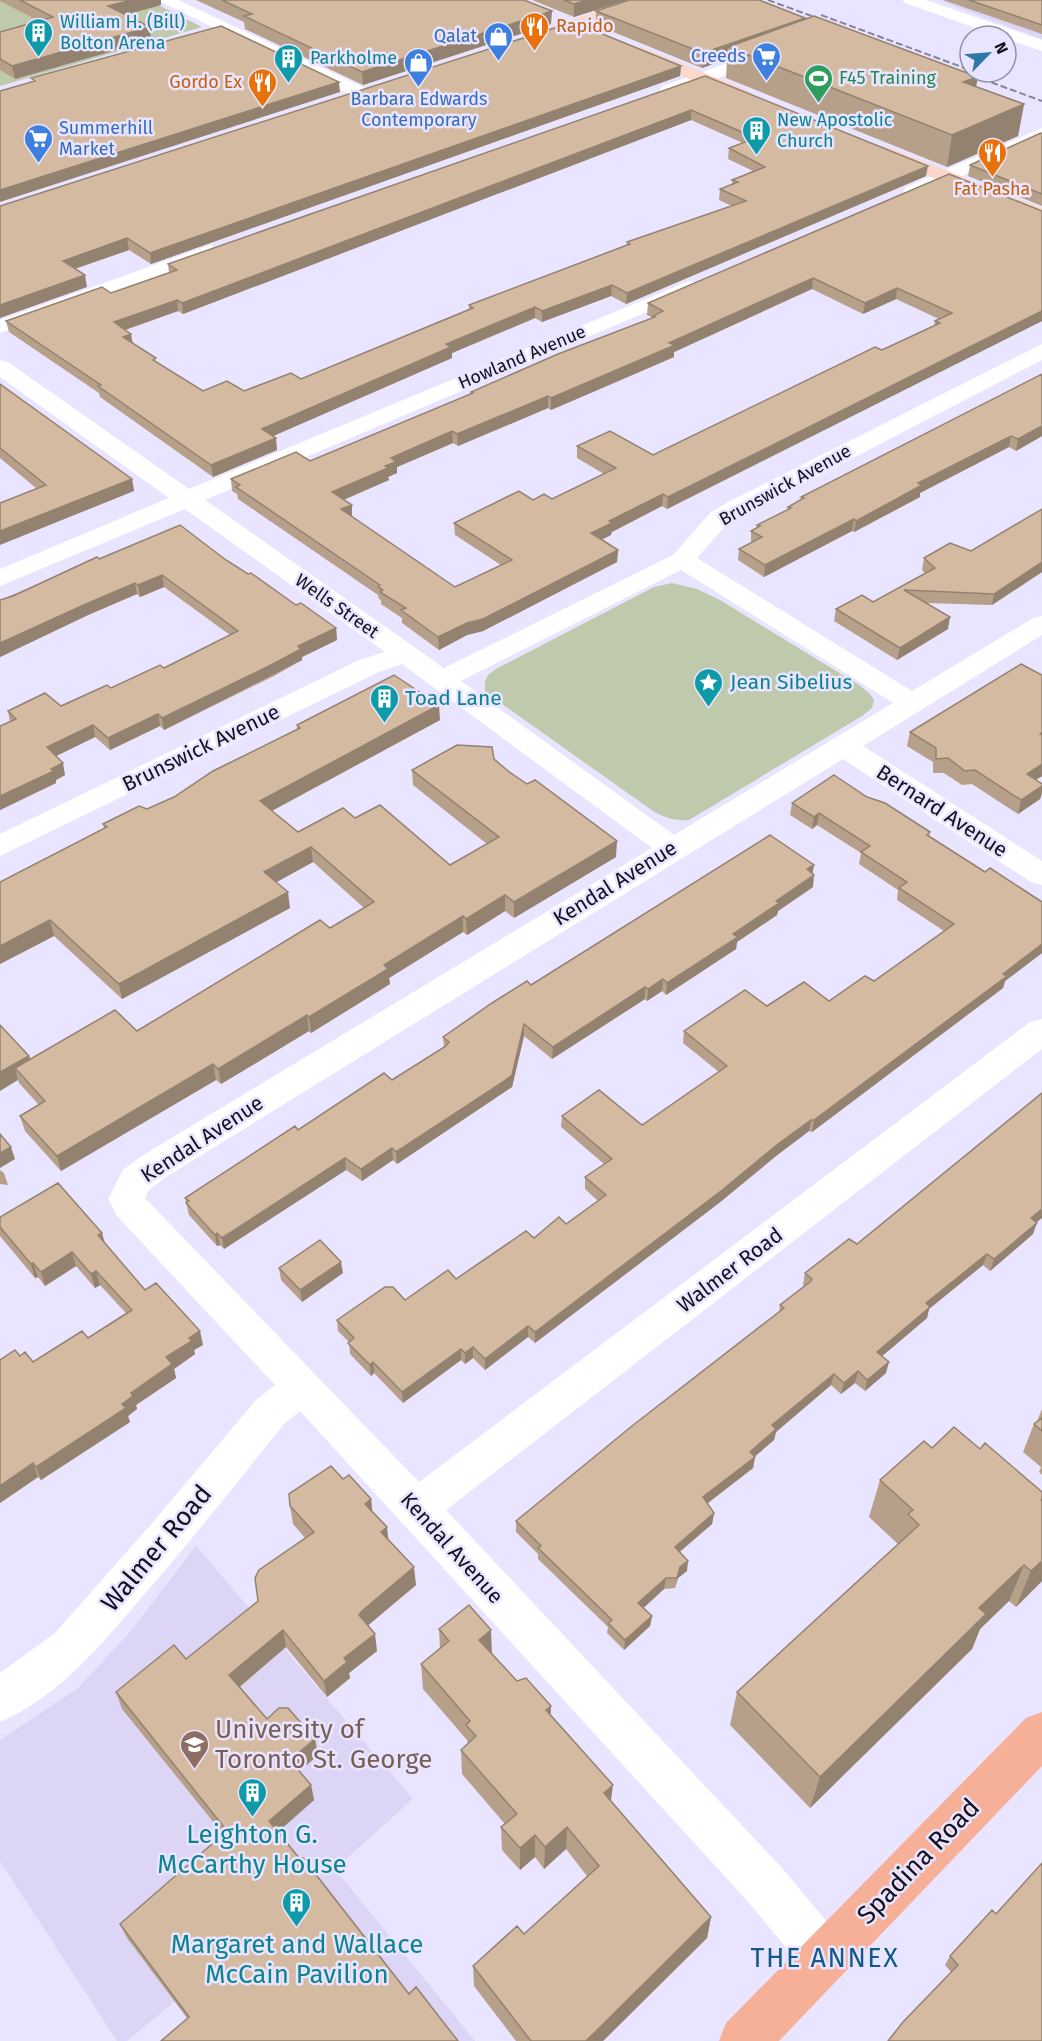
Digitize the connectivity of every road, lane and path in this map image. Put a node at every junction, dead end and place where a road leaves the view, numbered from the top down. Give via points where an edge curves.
1 (165, 0) edge
2 (650, 0) edge
3 (917, 1) edge
4 (550, 15) dead end
5 (573, 25) junction
6 (221, 27) junction
7 (202, 33) edge
8 (598, 35) edge
9 (513, 44) edge
10 (620, 44) edge
11 (1042, 46) edge
12 (777, 50) edge
13 (702, 78) junction
14 (382, 86) edge
15 (361, 93) junction
16 (650, 96) edge
17 (756, 100) edge
18 (338, 101) edge
19 (1042, 133) edge
20 (864, 143) edge
21 (946, 176) junction
22 (898, 198) edge
23 (1042, 215) edge
24 (231, 244) edge
25 (705, 280) edge
26 (0, 327) edge
27 (1042, 351) edge
28 (0, 367) edge
29 (186, 499) junction
30 (682, 560) junction
31 (0, 578) edge
32 (1042, 624) edge
33 (404, 654) junction
34 (442, 680) junction
35 (912, 703) junction
36 (843, 746) junction
37 (0, 846) edge
38 (672, 848) junction
39 (1042, 875) edge
40 (1042, 1031) edge
41 (302, 1386) junction
42 (417, 1508) junction
43 (0, 1700) edge
44 (1042, 1734) edge
45 (825, 1957) junction
46 (744, 2041) edge

1 - 6 street
2 - 5 main road
3 - 11 street
4 - 5 main road
5 - 8 main road
5 - 9 main road
6 - 7 street
6 - 15 street
10 - 13 main road
12 - 13 street
13 - 16 street
13 - 17 main road
14 - 15 main road
15 - 18 main road
19 - 21 street
20 - 21 main road
21 - 22 street
21 - 23 main road
24 - 26 street
25 - 29 street, Howland Avenue
27 - 30 street, Brunswick Avenue via 736,507 719,518
28 - 29 street, Wells Street
29 - 31 street, Howland Avenue
29 - 33 street, Wells Street
30 - 34 street, Brunswick Avenue
30 - 35 street
32 - 35 street, Kendal Avenue
33 - 34 street, Wells Street
33 - 37 street, Brunswick Avenue via 369,666
34 - 38 street, Wells Street
35 - 36 street, Kendal Avenue
36 - 38 street, Kendal Avenue
36 - 39 street, Bernard Avenue
38 - 41 street, Kendal Avenue via 153,1167 128,1191 130,1206
40 - 42 street, Walmer Road
41 - 42 street, Kendal Avenue
41 - 43 street, Walmer Road via 270,1412 70,1648
42 - 45 street, Kendal Avenue via 766,1886
44 - 45 main road, Spadina Road
45 - 46 main road, Spadina Road

